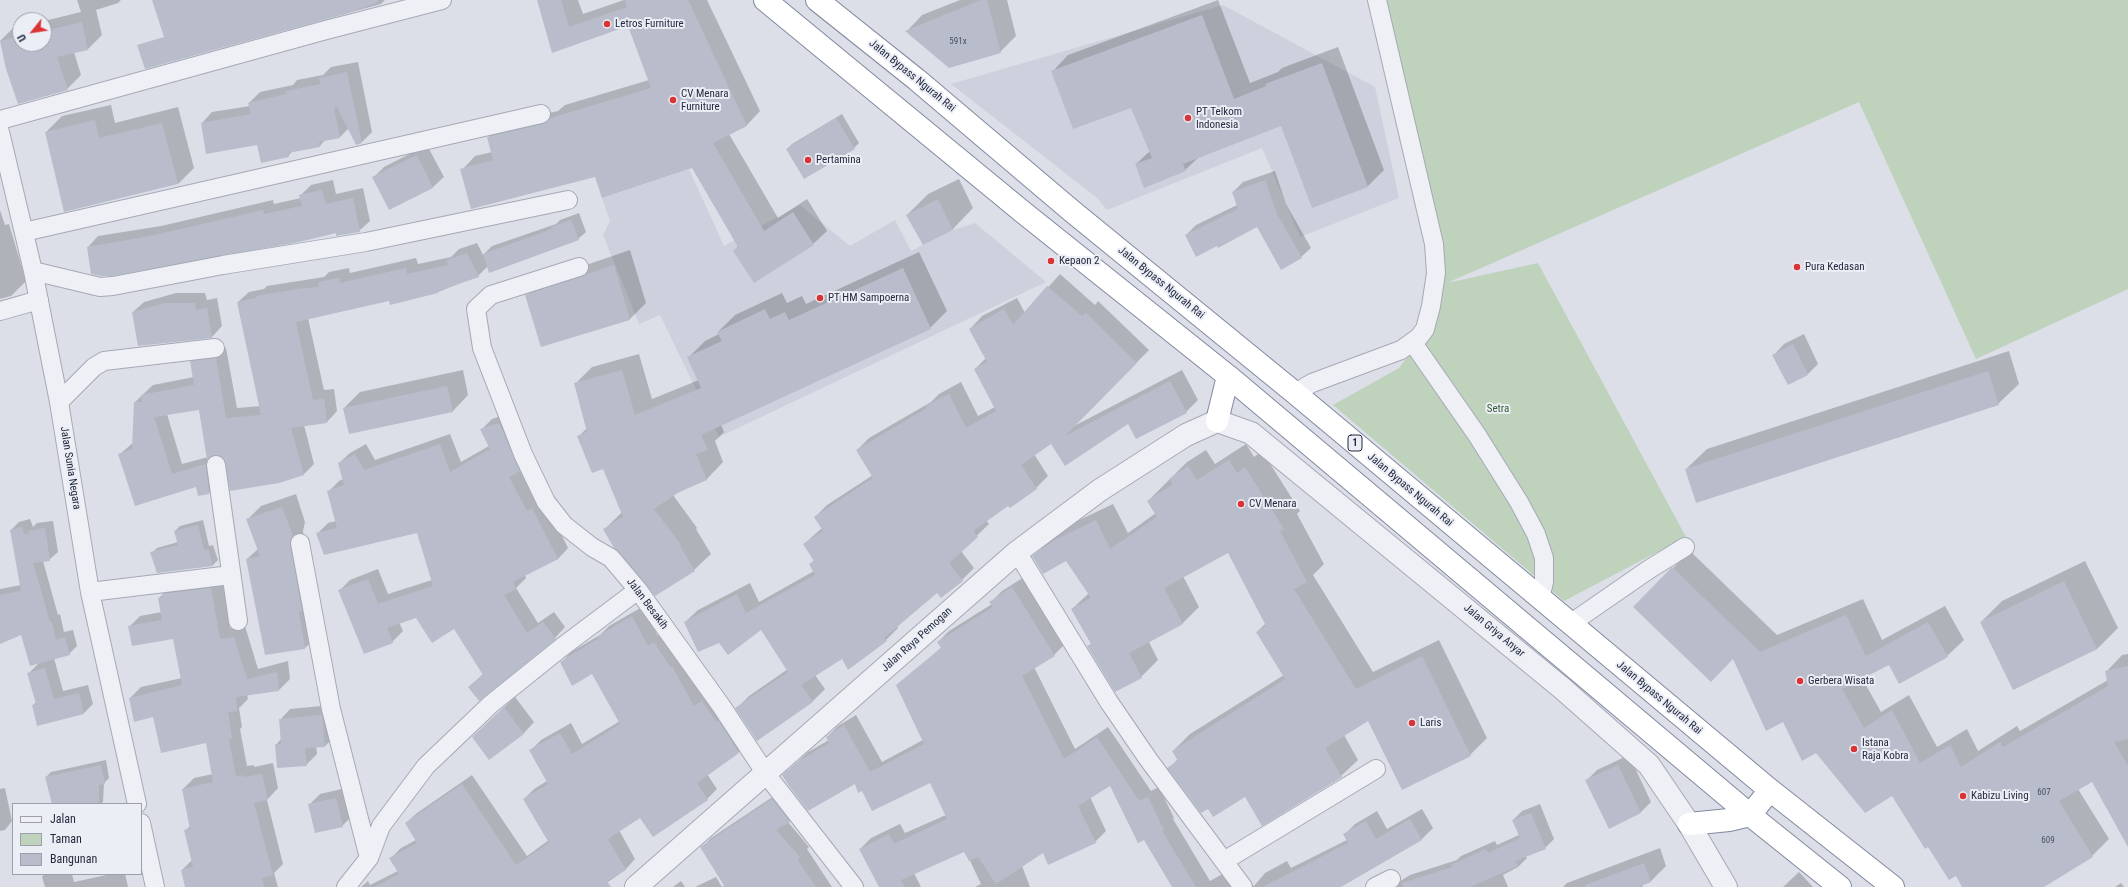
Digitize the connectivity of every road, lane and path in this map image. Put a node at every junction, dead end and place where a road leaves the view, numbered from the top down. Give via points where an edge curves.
1 (442, 0) edge
2 (765, 0) edge
3 (817, 0) edge
4 (1377, 0) edge
5 (541, 114) dead end
6 (0, 120) edge
7 (0, 132) edge
8 (568, 200) dead end
9 (24, 232) junction
10 (579, 267) dead end
11 (33, 271) junction
12 (39, 300) junction
13 (0, 311) edge
14 (1413, 343) junction
15 (215, 348) dead end
16 (1228, 376) junction
17 (1296, 393) junction
18 (59, 402) junction
19 (1217, 421) junction
20 (216, 465) dead end
21 (300, 543) dead end
22 (1685, 547) dead end
23 (1017, 552) junction
24 (231, 575) junction
25 (638, 590) junction
26 (90, 592) junction
27 (1540, 599) junction
28 (238, 621) dead end
29 (1570, 624) junction
30 (1376, 769) dead end
31 (766, 774) junction
32 (1770, 790) junction
33 (137, 803) edge
34 (1750, 815) junction
35 (1689, 824) junction
36 (142, 828) edge
37 (369, 858) junction
38 (1224, 860) junction
39 (1391, 879) dead end
40 (155, 887) edge
41 (346, 887) edge
42 (636, 887) edge
43 (854, 887) edge
44 (1243, 887) edge
45 (1375, 887) edge
46 (1726, 887) edge
47 (1840, 887) edge
48 (1893, 887) edge

1 - 6 street
2 - 16 highway via 1024,213
3 - 17 highway, Jalan Bypass Ngurah Rai / 1
4 - 14 street via 1434,244 1436,273 1431,306 1425,329
5 - 9 street
7 - 9 street, Jalan Sunia Negara
8 - 11 street via 366,242 113,286 100,287
9 - 11 street, Jalan Sunia Negara
10 - 25 street, Jalan Besakih via 491,295 476,309 482,348 523,454 546,502 564,525 611,558
11 - 12 street, Jalan Sunia Negara
12 - 13 street
12 - 18 street, Jalan Sunia Negara
14 - 17 street via 1389,356 1360,364 1312,383
14 - 27 street via 1477,435 1536,534 1544,558 1544,582
15 - 18 street via 104,361 94,367
16 - 19 highway
16 - 34 highway
17 - 27 highway, Jalan Bypass Ngurah Rai / 1
18 - 26 street, Jalan Sunia Negara
19 - 23 street, Jalan Raya Pemogan via 1186,435 1100,490
19 - 35 street, Jalan Griya Anyar via 1251,433 1563,689 1648,765
20 - 24 street
21 - 37 street via 331,709
22 - 29 street
23 - 31 street, Jalan Raya Pemogan
23 - 38 street via 1109,702 1148,759
24 - 26 street
24 - 28 street
25 - 31 street, Jalan Besakih via 722,707
25 - 37 street via 562,647 457,735 426,766 380,826
26 - 33 street, Jalan Sunia Negara
27 - 29 highway, Jalan Bypass Ngurah Rai / 1
29 - 32 highway, Jalan Bypass Ngurah Rai / 1
30 - 38 street
31 - 42 street, Jalan Raya Pemogan
31 - 43 street, Jalan Besakih
32 - 34 highway
32 - 48 highway, Jalan Bypass Ngurah Rai / 1
34 - 35 highway
34 - 47 highway
35 - 46 street, Jalan Griya Anyar
36 - 40 street
37 - 41 street
38 - 44 street
39 - 45 street

